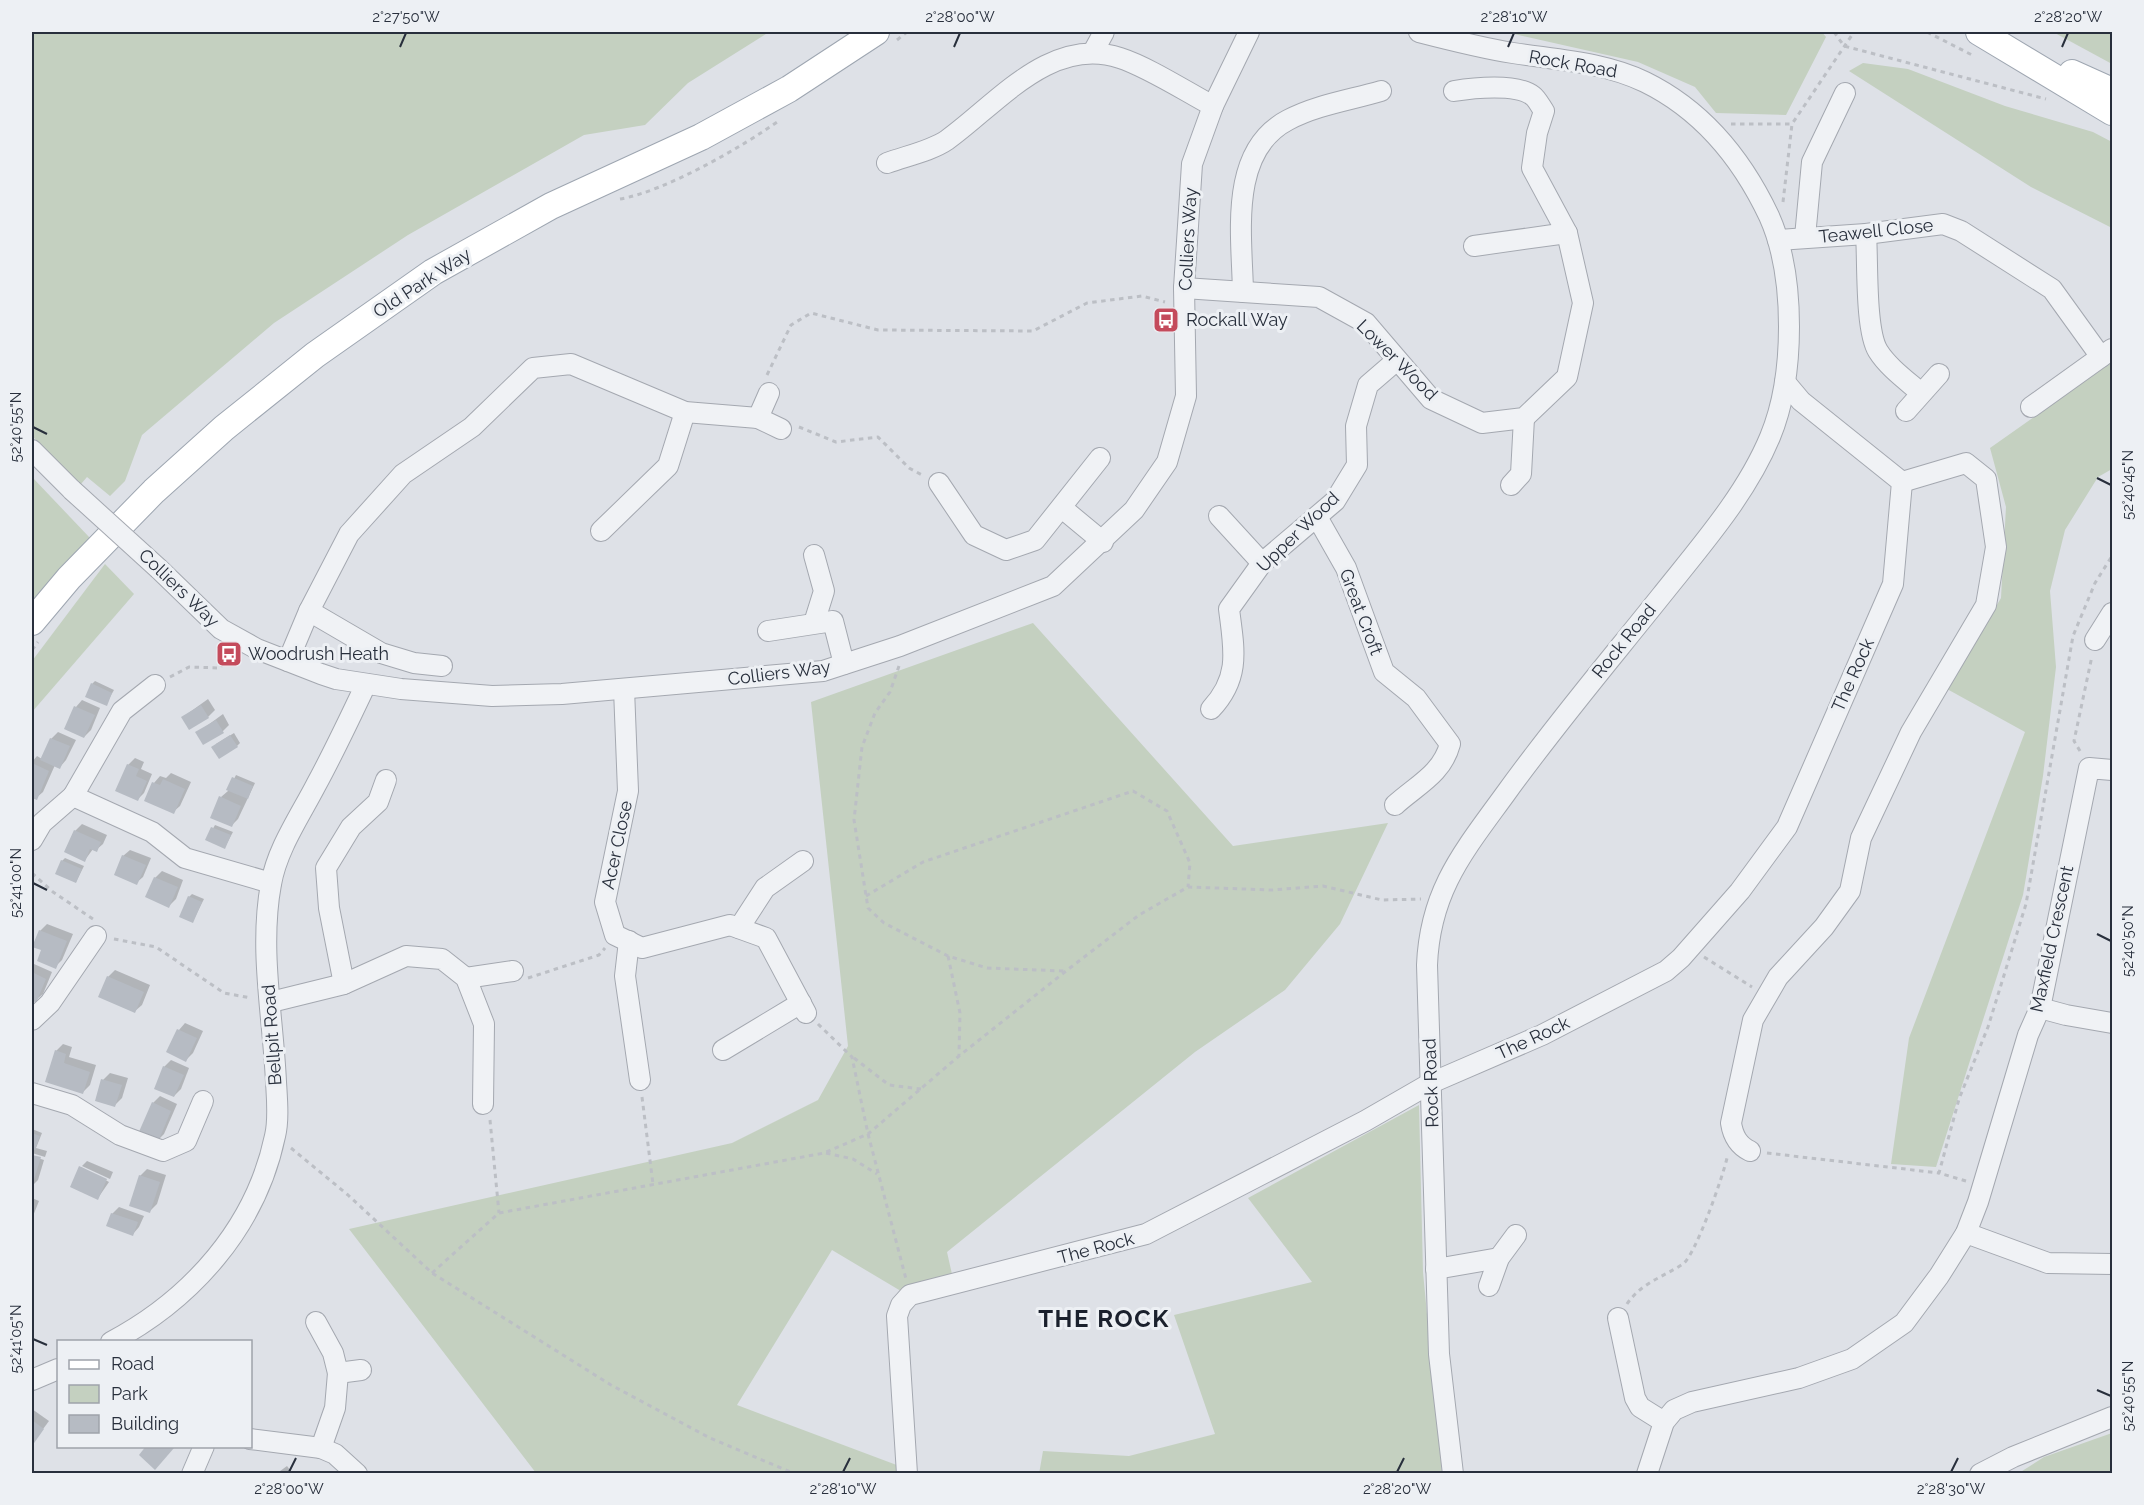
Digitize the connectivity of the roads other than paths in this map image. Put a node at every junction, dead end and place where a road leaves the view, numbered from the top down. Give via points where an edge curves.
1 (1104, 32) edge
2 (1249, 32) edge
3 (1419, 32) edge
4 (1984, 35) edge
5 (883, 38) edge
6 (1093, 52) junction
7 (1381, 91) dead end
8 (1454, 91) dead end
9 (2112, 91) edge
10 (1845, 93) dead end
11 (1213, 106) junction
12 (2112, 112) edge
13 (887, 163) dead end
14 (1567, 233) junction
15 (1866, 234) junction
16 (1805, 237) junction
17 (1778, 240) junction
18 (1474, 246) dead end
19 (1243, 292) junction
20 (1184, 297) junction
21 (2107, 353) edge
22 (1397, 360) junction
23 (1939, 374) dead end
24 (1785, 382) junction
25 (769, 393) road end
26 (1921, 393) junction
27 (2031, 407) dead end
28 (1906, 411) dead end
29 (685, 412) junction
30 (1524, 417) junction
31 (758, 418) junction
32 (782, 429) road end
33 (32, 450) edge
34 (1100, 458) dead end
35 (1902, 482) junction
36 (939, 483) road end
37 (1511, 484) dead end
38 (1062, 508) junction
39 (1219, 516) dead end
40 (1317, 517) junction
41 (602, 531) dead end
42 (1103, 542) junction
43 (814, 555) dead end
44 (1263, 563) junction
45 (309, 611) junction
46 (2112, 613) edge
47 (814, 623) junction
48 (768, 631) dead end
49 (35, 632) edge
50 (2095, 640) road end
51 (288, 661) junction
52 (844, 664) junction
53 (442, 666) dead end
54 (366, 684) junction
55 (155, 685) road end
56 (624, 689) junction
57 (1211, 709) dead end
58 (2112, 770) edge
59 (386, 780) dead end
60 (73, 796) junction
61 (1395, 805) dead end
62 (32, 840) edge
63 (802, 861) dead end
64 (271, 883) junction
65 (739, 928) junction
66 (96, 936) road end
67 (622, 938) junction
68 (519, 975) road end
69 (466, 978) junction
70 (344, 984) junction
71 (271, 1002) junction
72 (2040, 1008) junction
73 (32, 1020) edge
74 (2112, 1023) edge
75 (723, 1050) dead end
76 (640, 1080) road end
77 (1431, 1083) junction
78 (32, 1093) edge
79 (203, 1101) dead end
80 (483, 1104) road end
81 (1750, 1151) road end
82 (1966, 1233) junction
83 (1516, 1235) dead end
84 (1499, 1258) junction
85 (2112, 1264) edge
86 (1436, 1269) junction
87 (1489, 1286) dead end
88 (1618, 1318) road end
89 (316, 1322) dead end
90 (121, 1339) edge
91 (57, 1369) edge
92 (361, 1370) dead end
93 (338, 1373) junction
94 (32, 1380) edge
95 (2112, 1417) edge
96 (1664, 1422) junction
97 (252, 1439) edge
98 (203, 1448) edge
99 (321, 1448) junction
100 (192, 1473) edge
101 (357, 1473) edge
102 (907, 1473) edge
103 (1453, 1473) edge
104 (1647, 1473) edge
105 (1980, 1473) edge

1 - 6 street
2 - 11 street, Colliers Way
3 - 17 street, Rock Road via 1497,51 1622,72 1663,91 1704,123 1746,174
4 - 9 main road
4 - 12 main road
5 - 49 main road, Old Park Way via 701,137 552,206 413,286 315,355 224,428 69,578
6 - 11 street via 1120,58
6 - 13 street via 1054,59 945,142
7 - 19 street via 1312,110 1287,120 1265,137 1249,168 1241,204
8 - 14 street via 1477,87 1532,95 1544,111 1532,168
10 - 16 street via 1812,162
11 - 20 street, Colliers Way via 1192,164
14 - 18 street
14 - 30 street via 1583,303 1567,377
15 - 16 street, Teawell Close
15 - 21 street, Teawell Close via 1943,224 1961,231 2052,289
15 - 26 street via 1871,330 1876,348
16 - 17 street, Teawell Close
17 - 24 street, Rock Road via 1786,291
19 - 20 street, Lower Wood
19 - 22 street, Lower Wood via 1320,297 1366,322
20 - 42 street, Colliers Way via 1186,396 1167,462 1134,510
21 - 27 street
22 - 30 street, Lower Wood via 1431,399 1482,423
22 - 40 street, Upper Wood via 1368,385 1356,426 1356,465 1335,501
23 - 26 street
24 - 35 street via 1801,401
24 - 77 street, Rock Road via 1778,417 1762,455 1722,516 1535,754 1466,849 1438,898 1427,965
25 - 31 street
26 - 28 street
29 - 31 street
29 - 41 street via 668,466
29 - 45 street via 571,363 532,368 472,427 403,474 349,534
30 - 37 street via 1521,474
31 - 32 street
33 - 51 street, Colliers Way, bridge via 221,629
34 - 38 street
35 - 77 street, The Rock via 1893,584 1787,827 1740,891 1666,971 1542,1035
35 - 81 street via 1965,463 1986,479 1996,547 1986,605 1911,732 1862,838 1850,891 1824,927 1778,977 1753,1020 1732,1111 1733,1135
36 - 38 street via 974,535 1006,550 1035,540
38 - 42 street
39 - 44 street
40 - 44 street, Upper Wood
40 - 61 street, Great Croft via 1346,568 1384,672 1416,698 1450,744 1446,759 1433,776
42 - 52 street, Colliers Way via 1053,586
43 - 47 street via 824,591
44 - 57 street, Upper Wood via 1229,609 1235,657 1226,693
45 - 51 street
45 - 53 street via 381,653
46 - 50 street
47 - 48 street
47 - 52 street via 833,621
51 - 54 street, Colliers Way via 336,679
52 - 56 street, Colliers Way via 823,671
54 - 56 street, Colliers Way via 492,696
54 - 64 street, Bellpit Road via 284,845
55 - 60 street via 122,711
56 - 67 street, Acer Close via 628,792 605,902
58 - 72 street, Maxfield Crescent via 2090,768
59 - 70 street via 378,802 351,827 326,868 328,908
60 - 62 street via 42,823
60 - 64 street via 152,832 185,858
63 - 65 street via 765,888
64 - 71 street, Bellpit Road via 266,959
65 - 67 street via 730,925 642,948
65 - 75 street via 766,938 804,1008
66 - 73 street via 50,1003
67 - 76 street
68 - 69 street
69 - 70 street via 442,959 406,956
69 - 80 street via 484,1024
70 - 71 street
71 - 90 street, Bellpit Road via 276,1135 255,1198 232,1238 208,1268
72 - 74 street
72 - 82 street, Maxfield Crescent
77 - 86 street, Rock Road
77 - 102 street, The Rock via 1146,1234 910,1295 897,1316
78 - 79 street via 72,1105 120,1135 163,1151 186,1141
82 - 85 street via 2048,1263
82 - 96 street, Maxfield Crescent via 1904,1323 1877,1344 1852,1359 1799,1378 1692,1402 1674,1410
83 - 84 street
84 - 86 street
84 - 87 street
86 - 103 street, Rock Road via 1439,1354
88 - 96 street via 1635,1398 1640,1407
89 - 93 street via 333,1353
91 - 94 street
92 - 93 street
93 - 99 street via 335,1408
95 - 105 street
96 - 104 street
97 - 99 street
98 - 100 street
99 - 101 street via 335,1454

